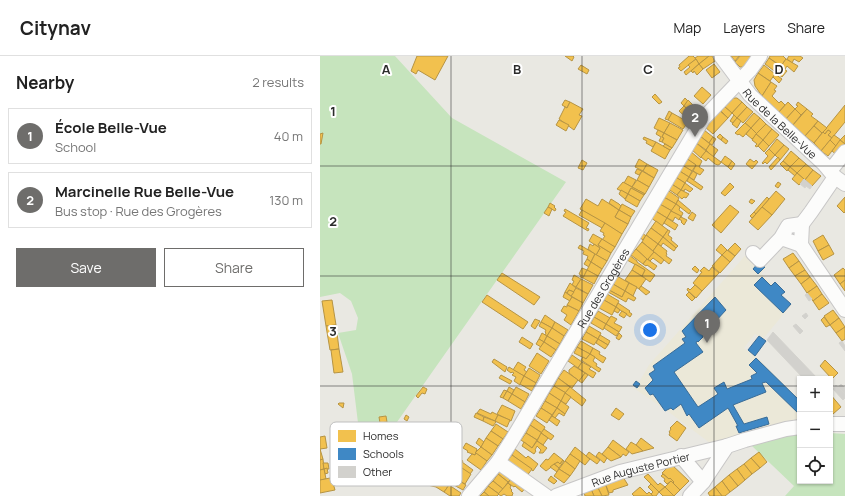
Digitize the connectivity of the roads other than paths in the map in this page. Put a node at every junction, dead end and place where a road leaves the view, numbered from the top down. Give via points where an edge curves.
1 (721, 56) edge
2 (760, 56) edge
3 (739, 81) junction
4 (845, 152) edge
5 (837, 178) edge
6 (802, 224) junction
7 (781, 238) junction
8 (801, 245) junction
9 (753, 252) dead end
10 (845, 310) edge
11 (833, 424) edge
12 (845, 424) edge
13 (797, 427) edge
14 (727, 446) junction
15 (681, 456) junction
16 (498, 462) junction
17 (703, 482) junction
18 (469, 496) edge
19 (546, 496) edge
20 (556, 496) edge
21 (690, 496) edge

1 - 3 street, Rue de la Belle-Vue
2 - 3 street, Rue des Grogères
3 - 5 street, Rue de la Belle-Vue via 750,95
3 - 16 street, Rue des Grogères via 703,119
4 - 5 street
5 - 6 street
6 - 7 street via 788,226
6 - 8 street
7 - 8 street
7 - 9 street via 760,260
8 - 10 street
11 - 12 street
13 - 14 street, Rue Auguste Portier
14 - 15 street, Rue Auguste Portier
14 - 17 street
15 - 17 street
15 - 20 street, Rue Auguste Portier via 620,472
16 - 18 street, Rue des Grogères
16 - 19 street
17 - 21 street

